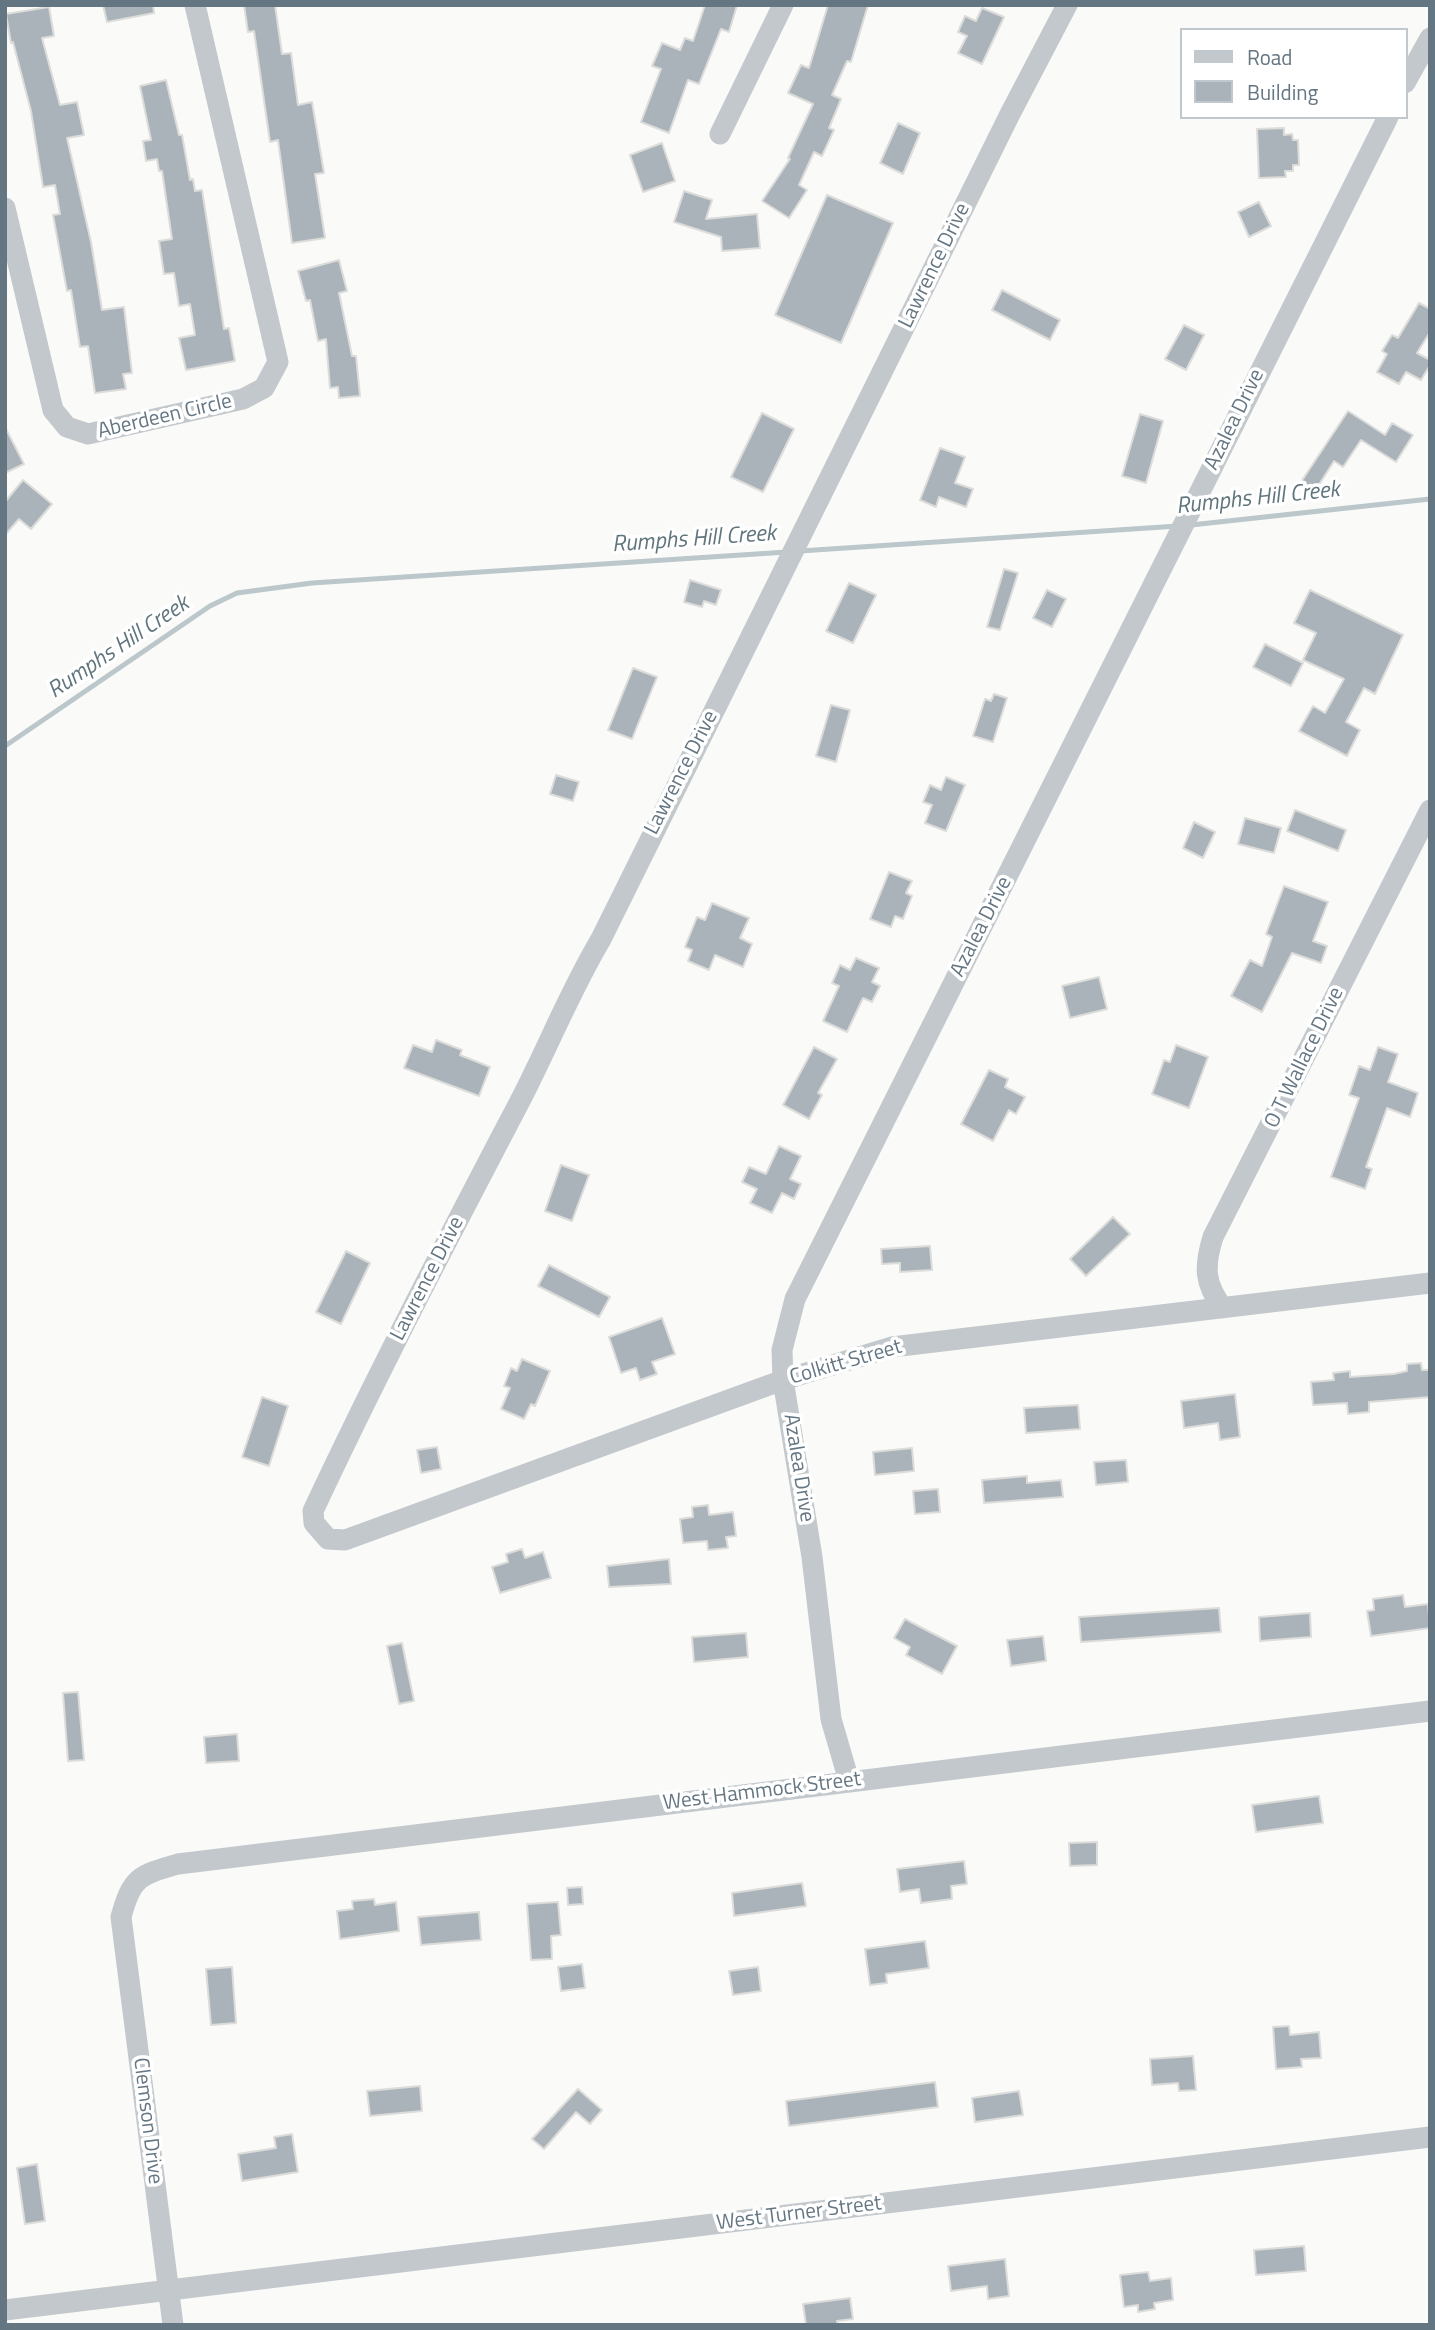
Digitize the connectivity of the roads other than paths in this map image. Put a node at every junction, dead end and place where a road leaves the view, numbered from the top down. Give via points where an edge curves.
1 (195, 5) edge
2 (783, 5) edge
3 (1068, 5) edge
4 (1430, 38) edge
5 (1407, 79) edge
6 (1387, 119) edge
7 (720, 134) dead end
8 (5, 208) edge
9 (1430, 810) edge
10 (1430, 1283) edge
11 (1223, 1308) junction
12 (783, 1380) junction
13 (328, 1539) joint
14 (1430, 1711) edge
15 (849, 1781) junction
16 (121, 1917) joint
17 (1430, 2137) edge
18 (169, 2291) junction
19 (5, 2311) edge
20 (173, 2325) edge

1 - 8 street, Aberdeen Circle via 278,362 264,388 243,399 89,434 68,427 53,410
2 - 7 street
3 - 13 street, Lawrence Drive via 580,974 532,1079 356,1419 313,1511 319,1532
4 - 5 street
6 - 12 street, Azalea Drive via 806,1273 782,1350
9 - 11 street, O T Wallace Drive via 1213,1237 1205,1274
10 - 11 street, Colkitt Street
11 - 12 street, Colkitt Street via 892,1347
12 - 13 street, Colkitt Street via 345,1540
12 - 15 street, Azalea Drive via 812,1557 831,1719
14 - 15 street, West Hammock Street
15 - 16 street, West Hammock Street via 177,1864 146,1873 129,1889
16 - 18 street, Clemson Drive
17 - 18 street, West Turner Street
18 - 19 street, West Turner Street
18 - 20 street, Clemson Drive

